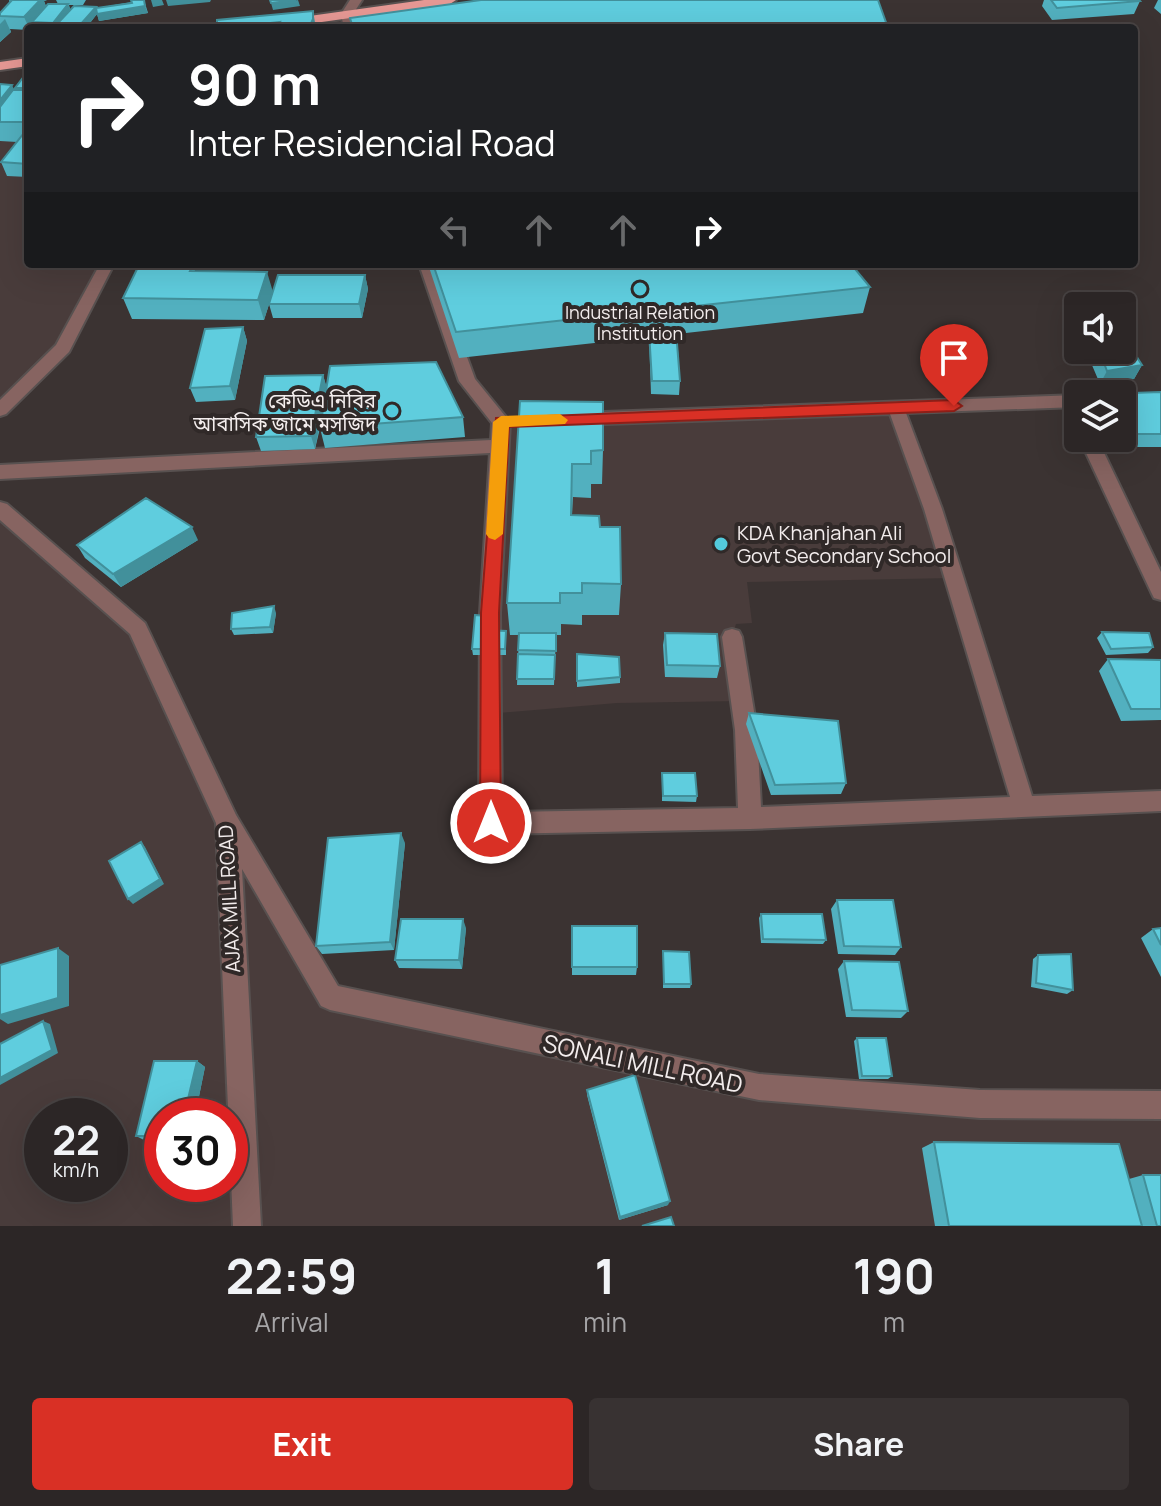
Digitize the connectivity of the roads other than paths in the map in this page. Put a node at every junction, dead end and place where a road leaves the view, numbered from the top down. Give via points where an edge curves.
1 (356, 0) edge
2 (450, 0) edge
3 (347, 14) junction
4 (280, 24) edge
5 (349, 24) edge
6 (24, 63) edge
7 (0, 66) edge
8 (105, 268) edge
9 (427, 268) edge
10 (1064, 406) edge
11 (896, 408) junction
12 (0, 410) edge
13 (564, 419) edge
14 (500, 446) junction
15 (1095, 452) edge
16 (0, 472) edge
17 (0, 509) edge
18 (1161, 592) edge
19 (732, 637) dead end
20 (1161, 801) edge
21 (1024, 807) junction
22 (750, 818) junction
23 (228, 823) junction
24 (1161, 1105) edge
25 (247, 1226) edge

1 - 3 street
2 - 3 highway
3 - 4 highway
3 - 5 street
6 - 7 highway
8 - 12 street via 63,348
9 - 14 street via 467,381 509,421
10 - 11 street
11 - 13 street
11 - 21 street via 933,509
14 - 16 street
14 - 22 street via 490,613 491,823
15 - 18 street
17 - 23 street, AJAX MILL ROAD via 138,629
19 - 22 street via 746,730
20 - 21 street
21 - 22 street
23 - 24 street, SONALI MILL ROAD via 330,997 759,1087 980,1104
23 - 25 street, AJAX MILL ROAD

